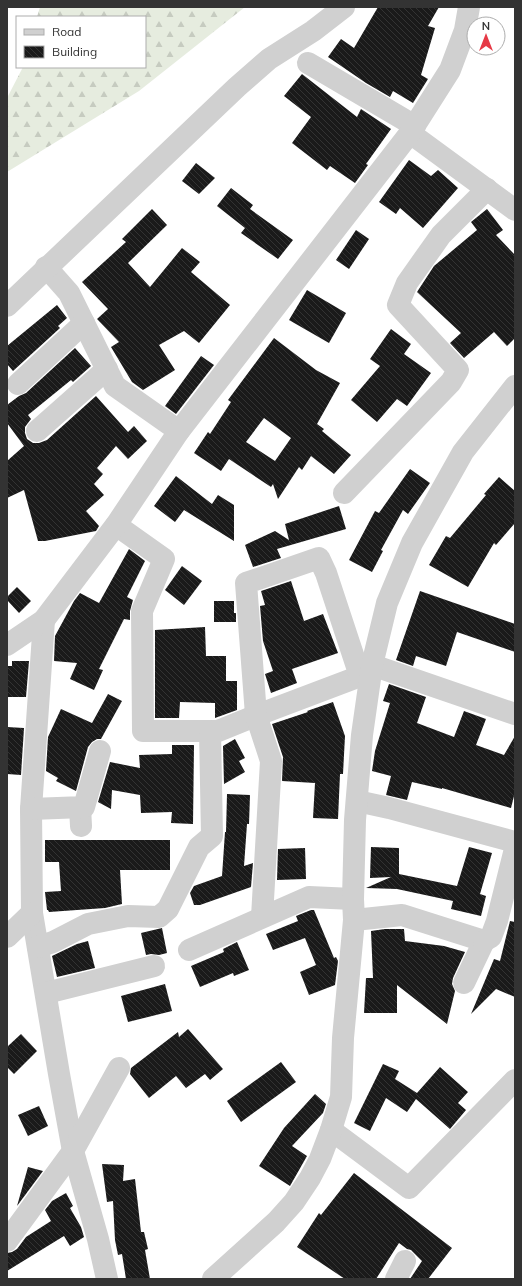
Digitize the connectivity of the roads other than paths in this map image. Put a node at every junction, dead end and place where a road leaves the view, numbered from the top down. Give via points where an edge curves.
1 (344, 7) edge
2 (469, 7) edge
3 (308, 63) dead end
4 (413, 130) junction
5 (487, 190) junction
6 (515, 210) edge
7 (46, 267) junction
8 (7, 306) edge
9 (84, 323) junction
10 (107, 369) junction
11 (18, 384) dead end
12 (515, 386) edge
13 (37, 431) dead end
14 (179, 431) junction
15 (344, 493) dead end
16 (116, 525) junction
17 (44, 620) junction
18 (7, 645) edge
19 (368, 671) junction
20 (515, 714) edge
21 (256, 715) junction
22 (210, 731) junction
23 (100, 750) dead end
24 (357, 801) junction
25 (31, 809) junction
26 (515, 842) edge
27 (515, 849) edge
28 (354, 910) junction
29 (32, 913) junction
30 (262, 917) junction
31 (7, 937) edge
32 (484, 941) junction
33 (38, 947) junction
34 (189, 950) dead end
35 (154, 966) dead end
36 (464, 983) dead end
37 (46, 994) junction
38 (120, 1068) dead end
39 (515, 1080) edge
40 (331, 1130) junction
41 (73, 1151) junction
42 (7, 1241) edge
43 (107, 1279) edge
44 (212, 1279) edge

1 - 7 street via 313,31 269,59
2 - 4 street via 465,30 450,70
3 - 4 street
4 - 5 street
4 - 14 street
5 - 6 street
5 - 15 street via 441,235 407,283 398,305 458,370 451,382
7 - 8 street
7 - 9 street via 69,293
9 - 10 street
9 - 11 street
10 - 13 street
10 - 14 street via 116,386
12 - 19 street via 462,452 412,543 387,603
14 - 16 street
16 - 17 street
16 - 22 street via 164,559 142,611 143,730
17 - 18 street
17 - 25 street
19 - 20 street
19 - 21 street
19 - 21 street via 319,558 246,583
19 - 24 street
21 - 22 street via 218,731
21 - 30 street via 271,760
22 - 33 street via 212,836 199,846 168,909 159,916 128,916 88,924
23 - 25 street via 81,817
24 - 26 street
24 - 28 street
25 - 29 street
27 - 32 street via 491,936
28 - 30 street via 309,896
28 - 32 street via 402,915
28 - 40 street via 343,1038 341,1097
29 - 31 street
29 - 33 street
30 - 34 street
32 - 36 street
33 - 37 street
35 - 37 street
37 - 41 street
38 - 41 street
39 - 40 street via 409,1188
40 - 44 street via 320,1159 294,1202 276,1222
41 - 42 street
41 - 43 street

